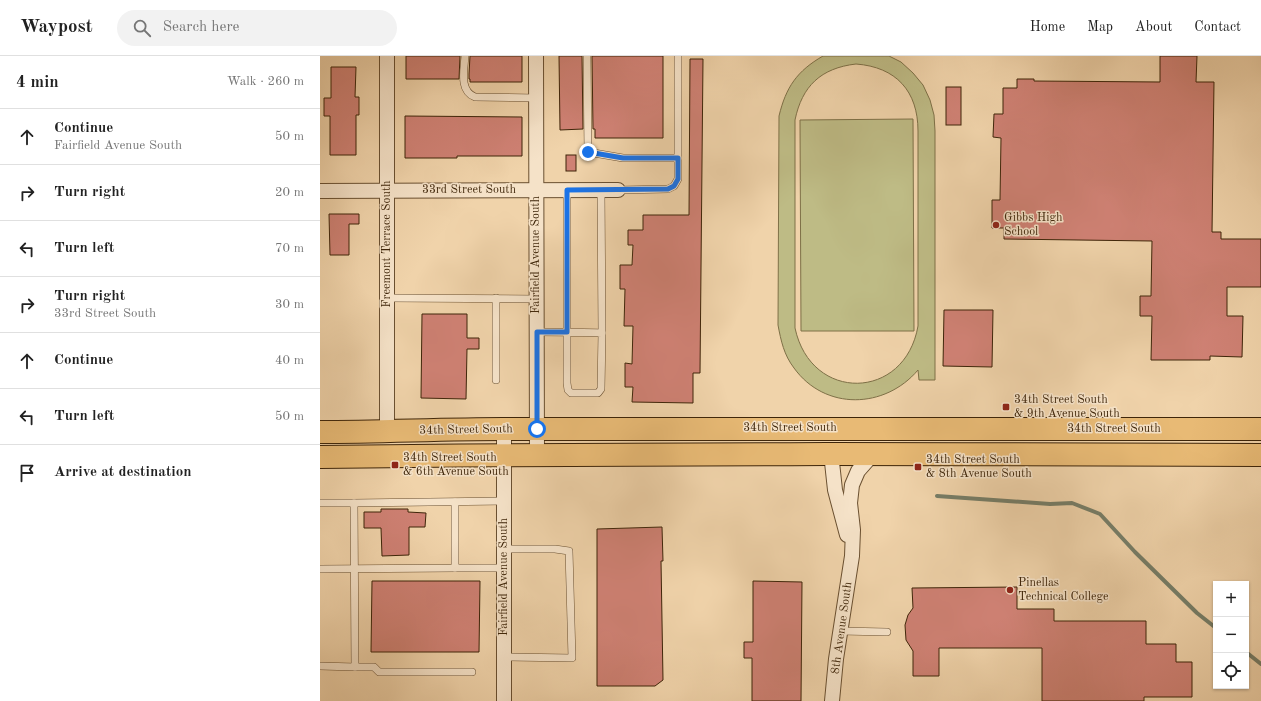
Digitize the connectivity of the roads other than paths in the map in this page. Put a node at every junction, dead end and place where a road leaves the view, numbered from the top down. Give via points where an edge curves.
1 (387, 56) edge
2 (465, 56) edge
3 (536, 56) edge
4 (587, 56) edge
5 (678, 56) edge
6 (536, 98) junction
7 (678, 158) junction
8 (387, 190) junction
9 (536, 190) junction
10 (567, 190) junction
11 (601, 190) junction
12 (618, 190) joint
13 (320, 191) edge
14 (387, 298) junction
15 (496, 298) junction
16 (537, 299) junction
17 (537, 332) junction
18 (567, 332) junction
19 (602, 333) junction
20 (496, 380) dead end
21 (886, 428) junction
22 (504, 429) junction
23 (537, 429) junction
24 (1261, 429) edge
25 (320, 432) edge
26 (387, 432) junction
27 (504, 454) junction
28 (537, 454) junction
29 (831, 454) junction
30 (873, 454) junction
31 (1261, 455) edge
32 (320, 457) edge
33 (504, 501) junction
34 (455, 502) junction
35 (320, 503) edge
36 (354, 503) junction
37 (503, 549) junction
38 (852, 556) junction
39 (455, 568) junction
40 (504, 568) junction
41 (320, 569) edge
42 (355, 569) junction
43 (840, 631) junction
44 (887, 632) dead end
45 (504, 657) junction
46 (320, 666) edge
47 (355, 667) junction
48 (472, 672) dead end
49 (504, 701) edge
50 (832, 701) edge

1 - 8 street, Freemont Terrace South
2 - 6 lane via 464,81 469,95
3 - 6 street, Fairfield Avenue South
4 - 7 lane via 588,152 623,158
5 - 7 lane
6 - 9 street, Fairfield Avenue South
7 - 12 lane via 678,179 674,186 668,189
8 - 9 street, 33rd Street South
8 - 13 street, 33rd Street South
8 - 14 street, Freemont Terrace South
9 - 10 street, 33rd Street South
9 - 16 street, Fairfield Avenue South
10 - 11 street, 33rd Street South
10 - 18 lane
11 - 12 street, 33rd Street South
11 - 19 lane
14 - 15 lane
14 - 26 street, Freemont Terrace South
15 - 16 lane
15 - 20 lane
16 - 17 street, Fairfield Avenue South
17 - 18 lane
17 - 23 street, Fairfield Avenue South
18 - 19 lane
18 - 19 lane via 568,390 571,393 594,394 601,389
21 - 23 highway, 34th Street South
21 - 24 highway, 34th Street South
21 - 29 highway
22 - 23 highway, 34th Street South
22 - 26 highway, 34th Street South
22 - 27 street, Fairfield Avenue South
23 - 28 street, Fairfield Avenue South
25 - 26 highway, 34th Street South
27 - 28 highway, 34th Street South
27 - 32 highway, 34th Street South
27 - 33 street, Fairfield Avenue South
28 - 29 highway, 34th Street South
29 - 30 highway, 34th Street South
29 - 38 street, 8th Avenue South via 835,490
30 - 31 highway, 34th Street South
30 - 38 street, 8th Avenue South via 858,471 852,485
33 - 34 lane
33 - 37 street, Fairfield Avenue South
34 - 36 lane
34 - 39 lane
35 - 36 lane
36 - 42 lane
37 - 40 street, Fairfield Avenue South
37 - 45 lane via 555,549 569,552 572,658
38 - 43 street, 8th Avenue South
39 - 40 lane
39 - 42 lane
40 - 45 street, Fairfield Avenue South
41 - 42 lane
42 - 47 lane
43 - 44 lane
43 - 50 street, 8th Avenue South
45 - 49 street, Fairfield Avenue South
46 - 47 lane
47 - 48 lane via 374,667 379,672

